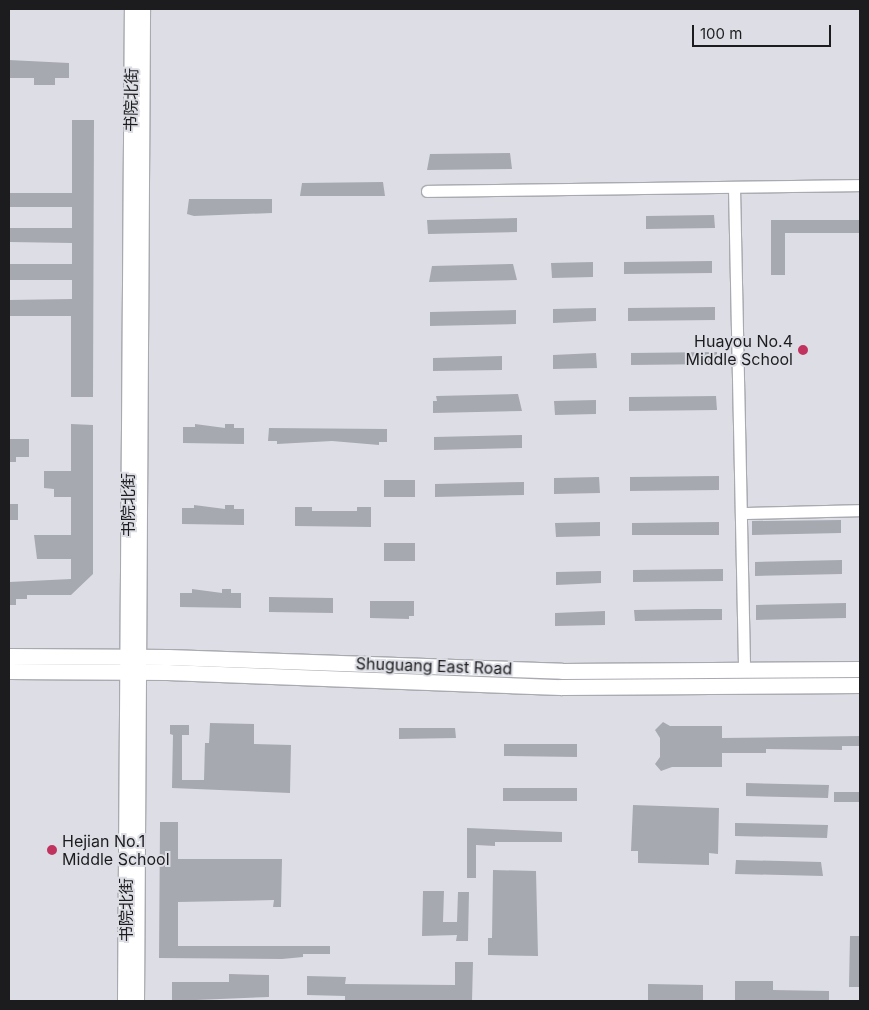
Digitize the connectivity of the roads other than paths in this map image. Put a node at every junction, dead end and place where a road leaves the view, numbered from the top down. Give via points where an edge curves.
1 (132, 9) edge
2 (142, 9) edge
3 (860, 186) edge
4 (734, 187) junction
5 (427, 191) dead end
6 (860, 510) edge
7 (741, 512) junction
8 (9, 656) edge
9 (132, 656) junction
10 (860, 669) edge
11 (744, 670) junction
12 (9, 671) edge
13 (132, 672) junction
14 (860, 685) edge
15 (125, 1001) edge
16 (136, 1001) edge

1 - 9 street, 书院北街
2 - 9 street, 书院北街
3 - 4 street
4 - 5 street
4 - 7 street
6 - 7 street
7 - 11 street
8 - 9 street, Shuguang East Road
9 - 11 street, Shuguang East Road via 562,671
9 - 13 street, 书院北街
10 - 11 street, Shuguang East Road
12 - 13 street, Shuguang East Road
13 - 14 street, Shuguang East Road via 561,687
13 - 15 street, 书院北街
13 - 16 street, 书院北街

